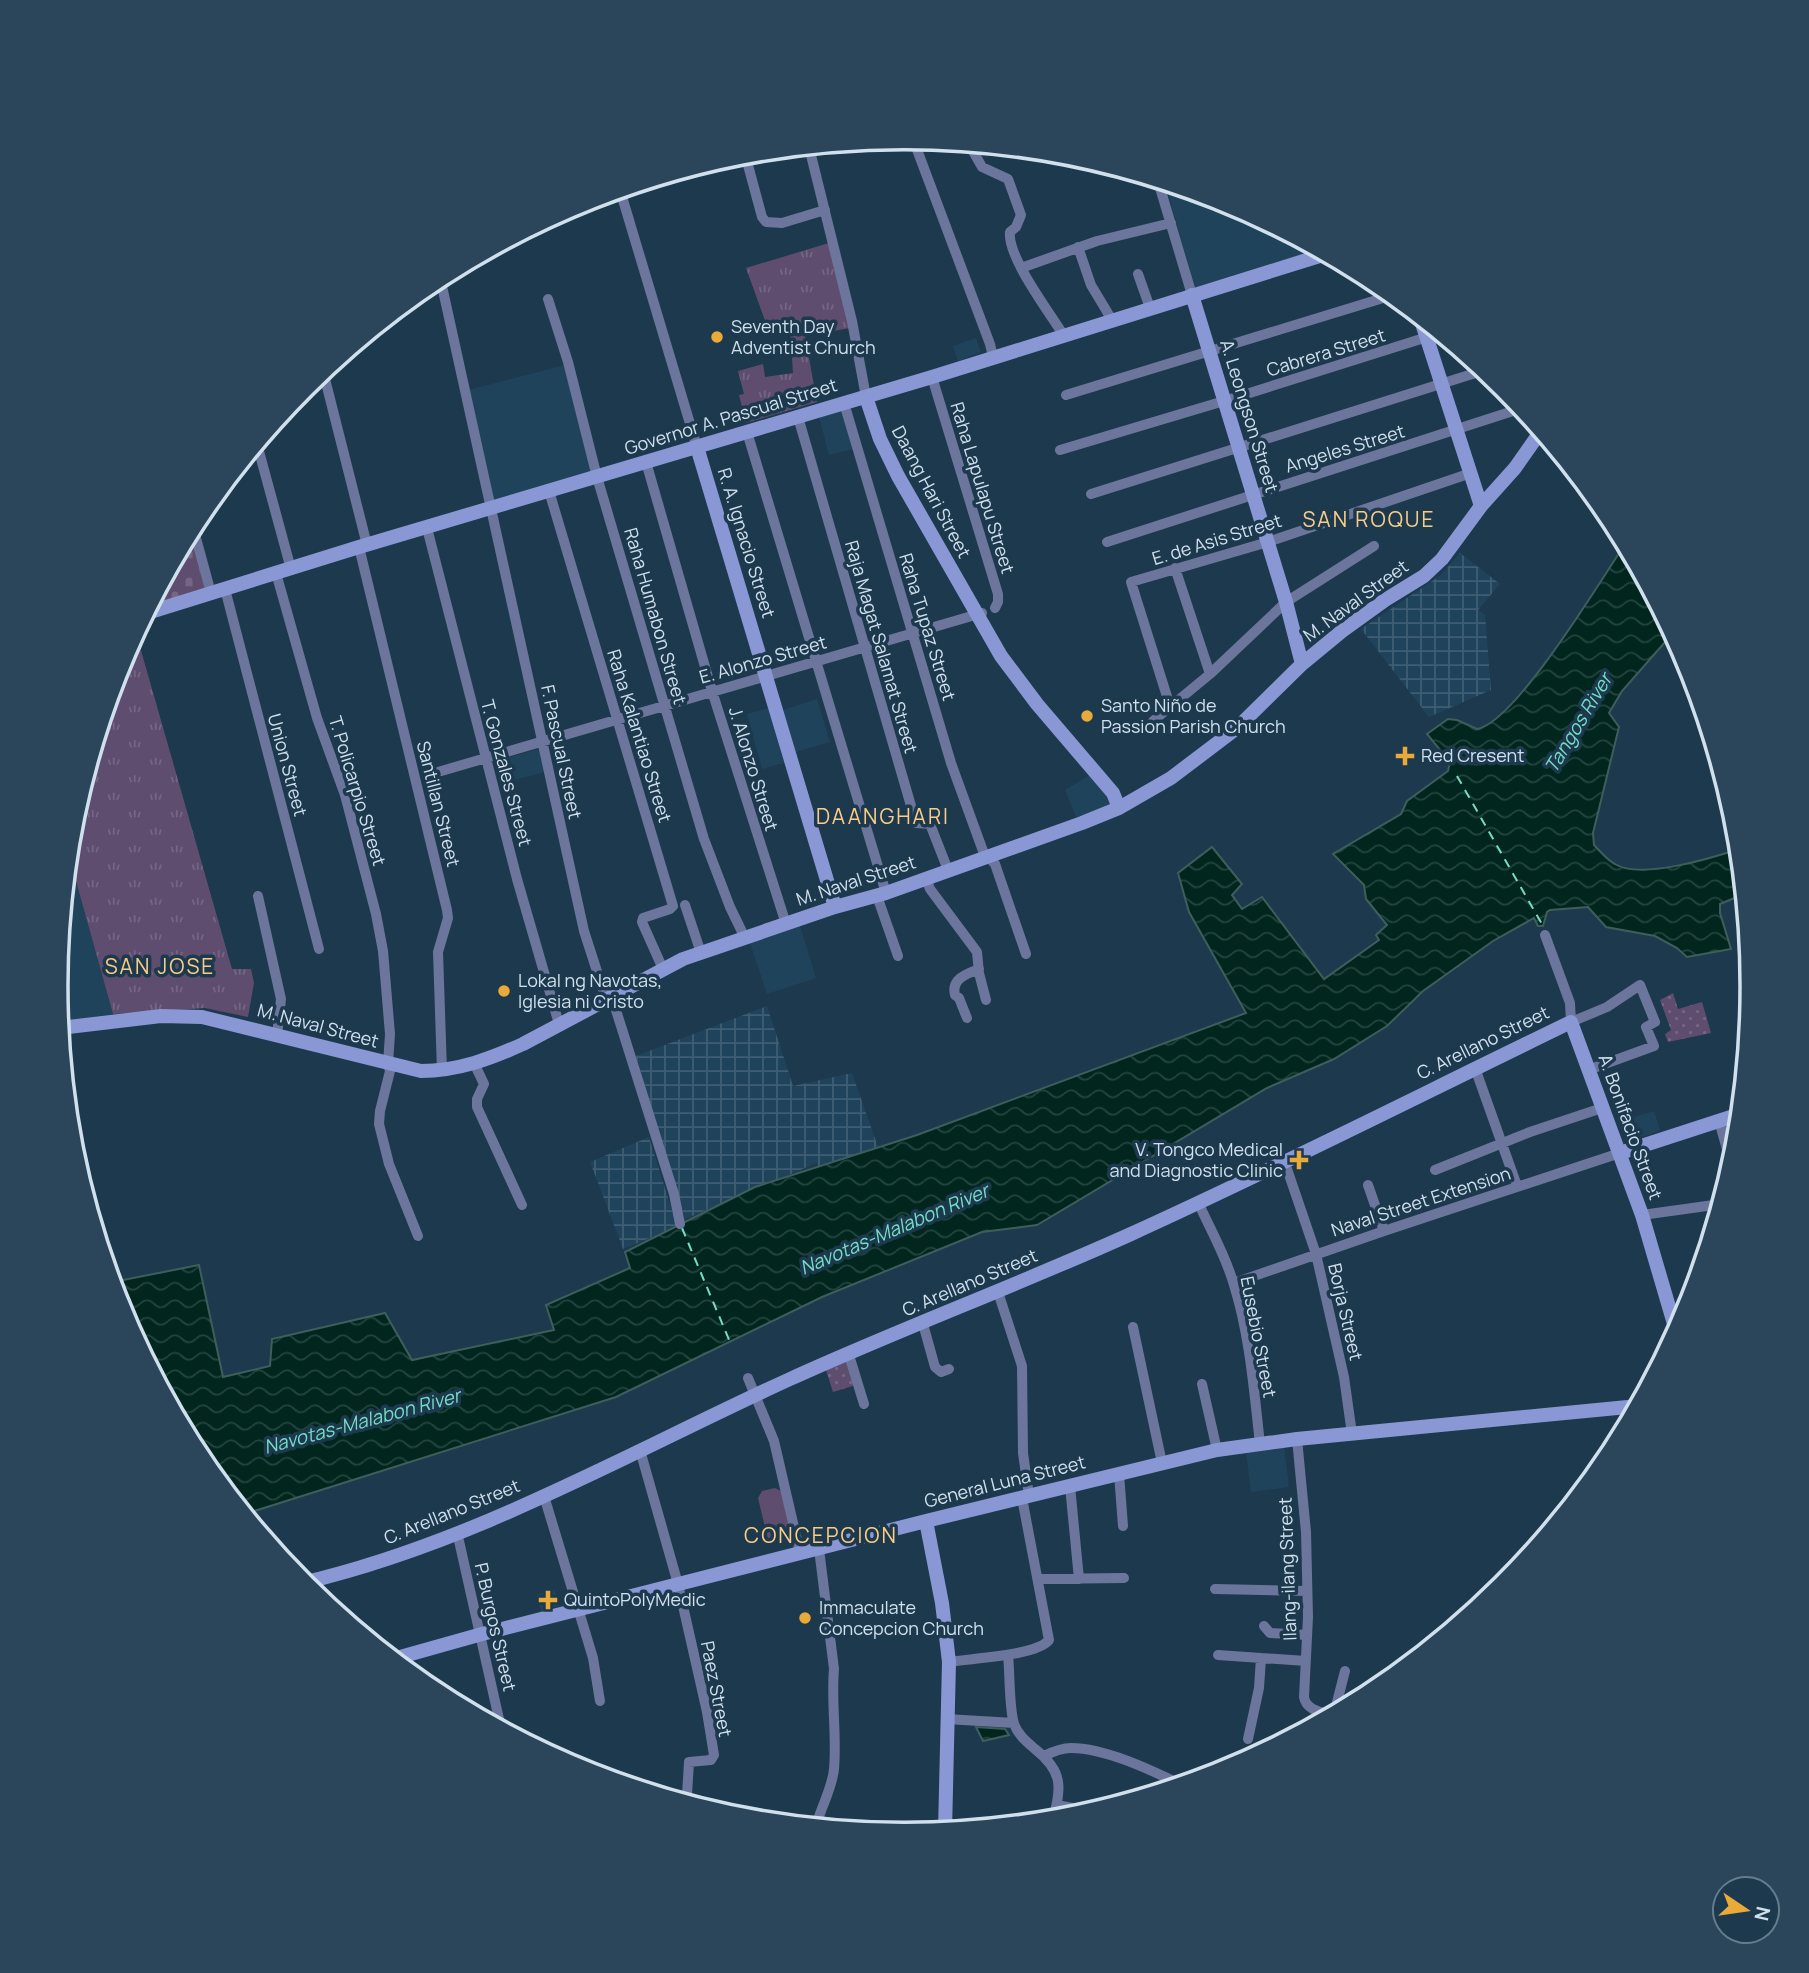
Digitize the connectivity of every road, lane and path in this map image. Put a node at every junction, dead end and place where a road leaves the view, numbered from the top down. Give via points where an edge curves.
1 (917, 150) edge
2 (974, 153) edge
3 (811, 156) edge
4 (748, 165) edge
5 (1160, 191) edge
6 (623, 200) edge
7 (825, 210) junction
8 (1171, 223) junction
9 (1078, 247) junction
10 (1315, 258) edge
11 (1021, 268) junction
12 (1138, 274) dead end
13 (443, 289) edge
14 (1192, 295) junction
15 (548, 299) dead end
16 (1380, 299) edge
17 (1150, 308) junction
18 (1112, 320) junction
19 (1064, 336) junction
20 (1431, 337) edge
21 (1434, 339) edge
22 (1210, 353) junction
23 (993, 357) junction
24 (1473, 374) edge
25 (932, 377) junction
26 (326, 383) edge
27 (1442, 384) junction
28 (1066, 395) dead end
29 (866, 397) junction
30 (1224, 401) junction
31 (844, 403) junction
32 (1511, 412) edge
33 (798, 417) junction
34 (1457, 430) junction
35 (747, 432) junction
36 (1536, 438) edge
37 (1238, 446) junction
38 (697, 447) junction
39 (1060, 450) dead end
40 (260, 454) edge
41 (646, 462) junction
42 (1471, 473) junction
43 (597, 477) junction
44 (549, 491) junction
45 (1091, 494) dead end
46 (1253, 494) junction
47 (1481, 506) junction
48 (491, 508) junction
49 (427, 528) junction
50 (198, 540) edge
51 (1107, 542) dead end
52 (1268, 542) junction
53 (363, 546) junction
54 (1374, 546) dead end
55 (1175, 568) junction
56 (291, 569) junction
57 (276, 573) junction
58 (218, 591) junction
59 (1286, 602) junction
60 (995, 608) dead end
61 (158, 609) edge
62 (979, 613) junction
63 (913, 633) junction
64 (864, 647) junction
65 (816, 661) junction
66 (1302, 664) junction
67 (1210, 674) junction
68 (766, 676) junction
69 (712, 691) junction
70 (665, 705) junction
71 (1170, 706) junction
72 (617, 719) junction
73 (1153, 721) dead end
74 (543, 741) junction
75 (485, 758) junction
76 (438, 772) dead end
77 (1119, 808) junction
78 (988, 858) junction
79 (948, 870) junction
80 (926, 878) junction
81 (881, 894) junction
82 (258, 896) dead end
83 (685, 905) dead end
84 (835, 907) junction
85 (786, 923) junction
86 (1545, 935) dead end
87 (745, 938) junction
88 (319, 949) dead end
89 (701, 953) junction
90 (1026, 954) dead end
91 (898, 956) dead end
92 (663, 969) junction
93 (979, 970) junction
94 (609, 999) junction
95 (986, 1000) dead end
96 (967, 1018) dead end
97 (1571, 1022) junction
98 (559, 1024) junction
99 (69, 1027) edge
100 (277, 1035) junction
101 (474, 1063) junction
102 (388, 1064) junction
103 (1475, 1068) junction
104 (1588, 1070) junction
105 (442, 1071) junction
106 (1602, 1108) junction
107 (1730, 1117) edge
108 (1719, 1121) junction
109 (1503, 1143) junction
110 (1726, 1145) edge
111 (1620, 1153) junction
112 (1284, 1160) junction
113 (1434, 1170) dead end
114 (1368, 1185) dead end
115 (1517, 1186) junction
116 (1198, 1202) junction
117 (522, 1205) dead end
118 (1711, 1205) edge
119 (1642, 1215) junction
120 (680, 1224) dead end
121 (1384, 1231) junction
122 (418, 1236) dead end
123 (1315, 1254) junction
124 (1234, 1283) junction
125 (998, 1292) junction
126 (1672, 1318) edge
127 (923, 1324) junction
128 (1133, 1327) dead end
129 (849, 1355) junction
130 (949, 1369) dead end
131 (748, 1378) dead end
132 (1202, 1384) dead end
133 (756, 1395) junction
134 (864, 1404) dead end
135 (1628, 1407) edge
136 (1352, 1433) junction
137 (1297, 1439) junction
138 (1260, 1444) junction
139 (640, 1450) junction
140 (1217, 1450) junction
141 (1162, 1463) junction
142 (1119, 1474) junction
143 (1070, 1486) junction
144 (544, 1496) junction
145 (1025, 1497) junction
146 (926, 1521) junction
147 (1123, 1526) dead end
148 (457, 1532) junction
149 (818, 1549) junction
150 (800, 1553) junction
151 (1079, 1578) junction
152 (1124, 1578) dead end
153 (1038, 1579) junction
154 (315, 1580) edge
155 (678, 1584) junction
156 (1216, 1589) dead end
157 (1307, 1591) junction
158 (579, 1609) junction
159 (1264, 1626) dead end
160 (482, 1634) junction
161 (1307, 1635) junction
162 (1008, 1654) junction
163 (1218, 1655) dead end
164 (404, 1656) edge
165 (1261, 1658) junction
166 (1306, 1661) junction
167 (949, 1662) junction
168 (1345, 1671) dead end
169 (600, 1701) dead end
170 (1336, 1703) edge
171 (1322, 1712) edge
172 (499, 1718) edge
173 (946, 1719) junction
174 (1014, 1723) junction
175 (1248, 1738) dead end
176 (1044, 1756) junction
177 (1169, 1779) edge
178 (687, 1794) edge
179 (1057, 1805) junction
180 (1067, 1807) edge
181 (1056, 1809) edge
182 (819, 1818) edge
183 (944, 1822) edge

1 - 23 street
2 - 11 street via 988,172 1008,179 1021,215 1010,241
3 - 7 street, Daang Hari Street
4 - 7 street via 765,222 782,223
5 - 8 street, A. Leongson Street
6 - 38 street, R. A. Ignacio Street
7 - 29 street, Daang Hari Street
8 - 9 street
8 - 14 street, A. Leongson Street
9 - 11 street
9 - 18 street via 1091,285
10 - 14 main road, Governor A. Pascual Street
11 - 19 street
12 - 17 street
13 - 48 street, F. Pascual Street
14 - 17 main road, Governor A. Pascual Street
14 - 22 main road, A. Leongson Street
15 - 43 street, Raha Humabon Street
16 - 22 street
17 - 18 main road, Governor A. Pascual Street
18 - 19 main road, Governor A. Pascual Street
19 - 23 main road, Governor A. Pascual Street
20 - 30 street, Cabrera Street
21 - 27 main road
22 - 28 street
22 - 30 main road, A. Leongson Street
23 - 25 main road, Governor A. Pascual Street
24 - 27 street
25 - 29 main road, Governor A. Pascual Street
25 - 60 street, Raha Lapulapu Street via 998,594
26 - 53 street, Santillan Street
27 - 34 main road
27 - 37 street
29 - 31 main road, Governor A. Pascual Street
29 - 62 main road, Daang Hari Street via 898,476
30 - 37 main road, A. Leongson Street
30 - 39 street, Cabrera Street
31 - 33 main road, Governor A. Pascual Street
31 - 63 street, Raha Tupaz Street
32 - 34 street, Angeles Street
33 - 35 main road, Governor A. Pascual Street
33 - 64 street, Raja Magat Salamat Street
34 - 42 main road
34 - 46 street, Angeles Street
35 - 38 main road, Governor A. Pascual Street
35 - 65 street
36 - 47 main road, M. Naval Street
37 - 45 street
37 - 46 main road, A. Leongson Street
38 - 41 main road, Governor A. Pascual Street
38 - 68 main road, R. A. Ignacio Street
40 - 56 street
41 - 43 main road, Governor A. Pascual Street
41 - 69 street, J. Alonzo Street
42 - 47 main road
42 - 52 street, E. de Asis Street
43 - 44 main road, Governor A. Pascual Street
43 - 70 street, Raha Humabon Street
44 - 48 main road, Governor A. Pascual Street
44 - 72 street, Raha Kalantiao Street
46 - 51 street, Angeles Street
46 - 52 main road, A. Leongson Street
47 - 66 main road, M. Naval Street via 1424,576
48 - 49 main road, Governor A. Pascual Street
48 - 74 street, F. Pascual Street
49 - 53 main road, Governor A. Pascual Street
49 - 75 street, T. Gonzales Street
50 - 58 street, Union Street
52 - 55 street, E. de Asis Street
52 - 59 main road, A. Leongson Street
53 - 56 main road, Governor A. Pascual Street
53 - 105 street, Santillan Street via 447,910 438,952
54 - 59 street
55 - 67 street
55 - 71 street, E. de Asis Street via 1131,583
56 - 57 main road, Governor A. Pascual Street
57 - 58 main road, Governor A. Pascual Street
57 - 102 street, T. Policarpio Street via 317,718 345,795 376,914 390,1034
58 - 61 main road, Governor A. Pascual Street
58 - 88 street, Union Street
59 - 66 main road, A. Leongson Street
59 - 67 street
62 - 63 street, E. Alonzo Street
62 - 77 main road, Daang Hari Street via 1001,656 1113,793
63 - 64 street, E. Alonzo Street
63 - 78 street, Raha Tupaz Street via 951,763
64 - 65 street, E. Alonzo Street
64 - 79 street, Raja Magat Salamat Street via 916,823 930,824
65 - 68 street, E. Alonzo Street
65 - 81 street
66 - 77 main road, M. Naval Street via 1237,728 1171,778
67 - 71 street
68 - 69 street, E. Alonzo Street
68 - 84 main road, R. A. Ignacio Street
69 - 70 street, E. Alonzo Street
69 - 85 street, J. Alonzo Street
70 - 72 street, E. Alonzo Street
70 - 87 street, Raha Humabon Street via 705,839
71 - 73 street
72 - 74 street, E. Alonzo Street
72 - 92 street, Raha Kalantiao Street via 673,906 642,922
74 - 75 street, E. Alonzo Street
74 - 94 street, F. Pascual Street via 584,931
75 - 76 street, E. Alonzo Street
75 - 98 street, T. Gonzales Street
77 - 78 main road, M. Naval Street
78 - 79 main road, M. Naval Street
78 - 90 street, Raha Tupaz Street via 995,864
79 - 80 main road, M. Naval Street
80 - 81 main road, M. Naval Street
80 - 93 street via 977,952
81 - 84 main road, M. Naval Street
81 - 91 street
82 - 100 street via 282,999
83 - 89 street
84 - 85 main road, M. Naval Street
85 - 87 main road, M. Naval Street
86 - 97 street, A. Bonifacio Street via 1570,1003
87 - 89 main road, M. Naval Street
89 - 92 main road, M. Naval Street
92 - 94 main road, M. Naval Street
93 - 95 street
93 - 96 street via 959,977 954,985
94 - 98 main road, M. Naval Street
94 - 120 street, F. Pascual Street
97 - 103 main road, C. Arellano Street
97 - 104 main road, A. Bonifacio Street
97 - 104 street, C. Arellano Street via 1607,1007 1640,985 1655,1022 1646,1027 1654,1046
98 - 101 main road, M. Naval Street
99 - 100 main road, M. Naval Street via 184,1016
100 - 102 main road, M. Naval Street
101 - 105 main road, M. Naval Street
101 - 117 street via 484,1084 477,1107
102 - 105 main road, M. Naval Street via 421,1072
102 - 122 street, T. Policarpio Street via 381,1135
103 - 109 street
103 - 112 main road, C. Arellano Street
104 - 106 main road, A. Bonifacio Street
106 - 109 street
106 - 111 main road, A. Bonifacio Street
107 - 108 main road
108 - 110 street
108 - 111 main road
109 - 113 street
109 - 115 street
111 - 115 street, Naval Street Extension
111 - 119 main road, A. Bonifacio Street
112 - 116 main road, C. Arellano Street
112 - 123 street, Borja Street
114 - 121 street
115 - 121 street, Naval Street Extension
116 - 124 street, Eusebio Street
116 - 125 main road, C. Arellano Street
118 - 119 street
119 - 126 main road, A. Bonifacio Street
121 - 123 street, Naval Street Extension
123 - 124 street, Naval Street Extension
123 - 136 street, Borja Street via 1344,1377
124 - 138 street, Eusebio Street
125 - 127 main road, C. Arellano Street
125 - 145 street via 1022,1366
127 - 129 main road, C. Arellano Street
127 - 130 street via 935,1367
128 - 141 street
129 - 133 main road, C. Arellano Street
129 - 134 street
131 - 133 street
132 - 140 street
133 - 139 main road, C. Arellano Street
133 - 150 street via 774,1441
135 - 136 main road, General Luna Street
136 - 137 main road, General Luna Street
137 - 138 main road, General Luna Street
137 - 157 street, Ilang-ilang Street
138 - 140 main road, General Luna Street
139 - 144 main road, C. Arellano Street
139 - 155 street, Paez Street
140 - 141 main road, General Luna Street
141 - 142 main road, General Luna Street
142 - 143 main road, General Luna Street
142 - 147 street
143 - 145 main road, General Luna Street
143 - 151 street
144 - 148 main road, C. Arellano Street
144 - 158 street
145 - 146 main road, General Luna Street
145 - 153 street
146 - 149 main road, General Luna Street
146 - 167 main road
148 - 154 main road, C. Arellano Street
148 - 160 street, P. Burgos Street
149 - 150 main road, General Luna Street
149 - 182 street via 834,1669 835,1749 834,1773
150 - 155 main road, General Luna Street
151 - 152 street
151 - 153 street
153 - 162 street via 1049,1640
155 - 158 main road, General Luna Street
155 - 178 street, Paez Street via 714,1755 711,1760 689,1762
156 - 157 street
157 - 161 street, Ilang-ilang Street
158 - 160 main road, General Luna Street
158 - 169 street
159 - 161 street via 1270,1633
160 - 164 main road, General Luna Street
160 - 172 street, P. Burgos Street
161 - 166 street, Ilang-ilang Street
162 - 167 street
162 - 174 street
163 - 165 street
165 - 166 street
165 - 175 street
166 - 171 street, Ilang-ilang Street via 1305,1703
167 - 173 main road
168 - 170 street
173 - 174 street
173 - 183 main road
174 - 176 street via 1024,1740
176 - 177 street via 1070,1748 1096,1752
176 - 179 street via 1058,1775
179 - 180 street
179 - 181 street

